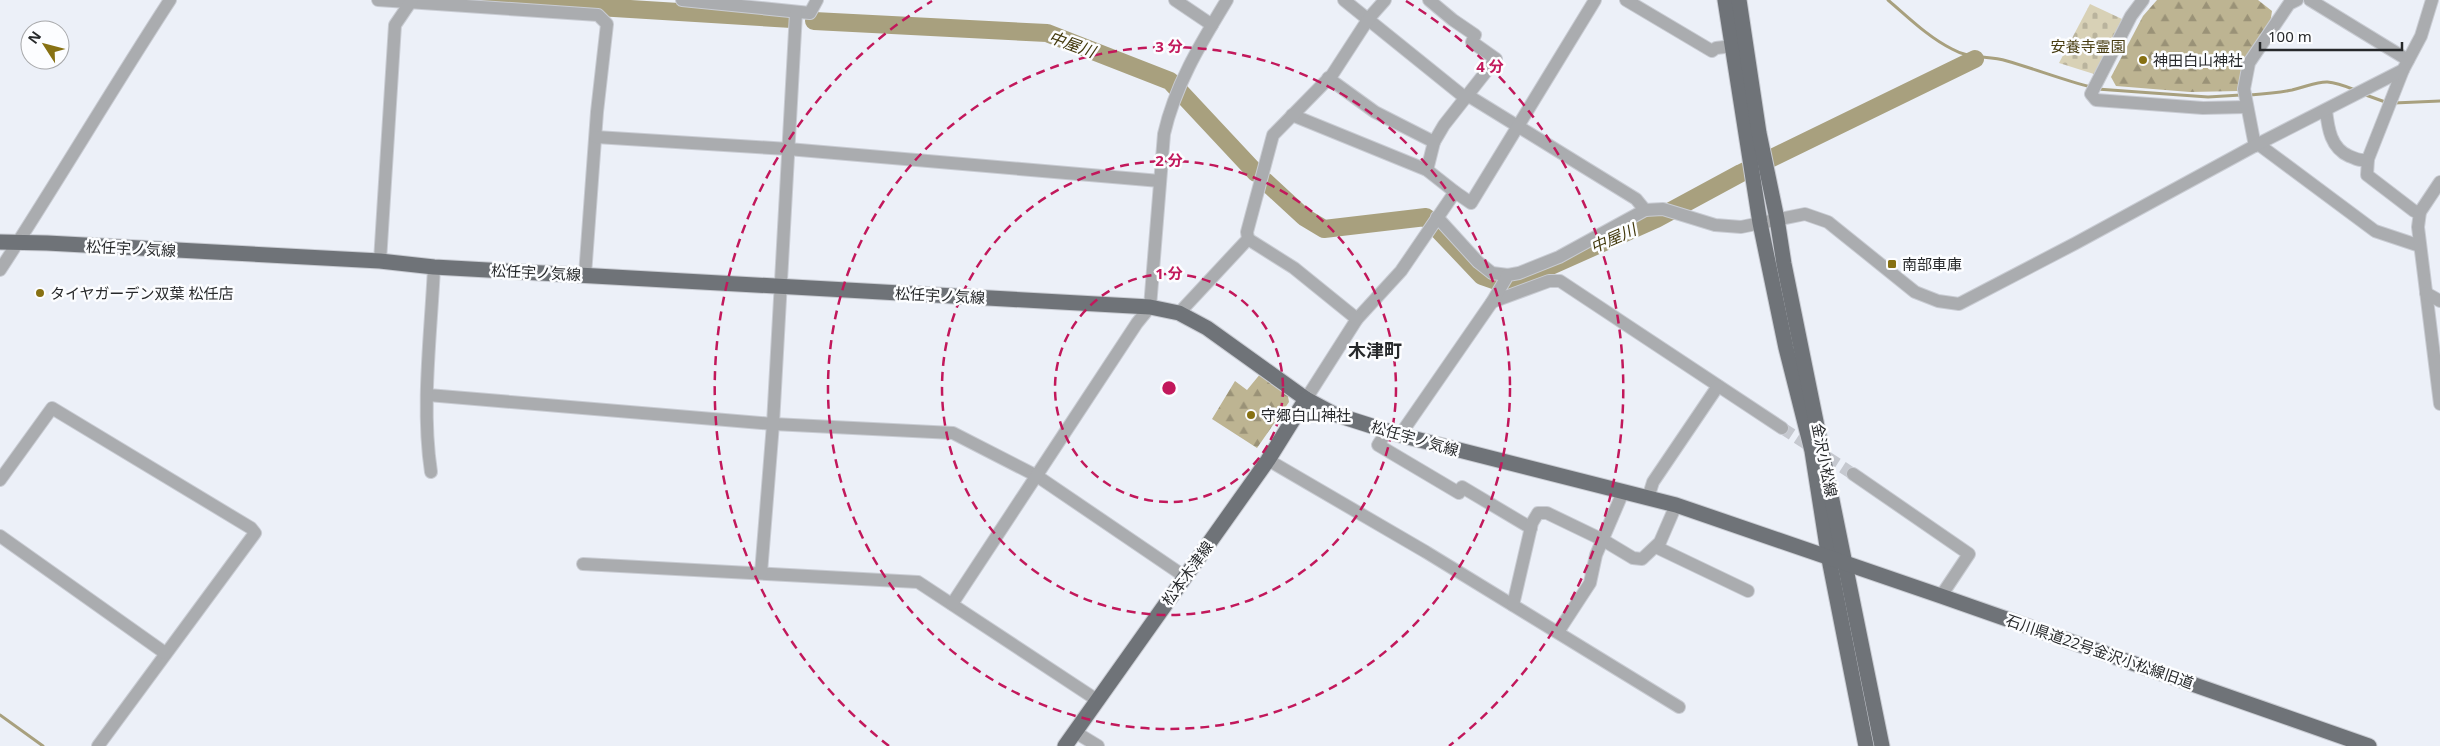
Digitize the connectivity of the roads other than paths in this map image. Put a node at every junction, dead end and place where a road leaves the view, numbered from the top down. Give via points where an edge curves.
1 (170, 0) edge
2 (378, 0) edge
3 (682, 0) edge
4 (817, 0) edge
5 (1175, 0) edge
6 (1227, 0) edge
7 (1344, 0) edge
8 (1385, 0) edge
9 (1429, 0) edge
10 (1594, 0) edge
11 (1626, 0) edge
12 (1725, 0) edge
13 (1739, 0) edge
14 (2143, 0) edge
15 (2297, 0) edge
16 (2312, 0) edge
17 (2432, 0) edge
18 (411, 2) edge
19 (796, 13) junction
20 (1369, 18) junction
21 (1212, 25) junction
22 (1733, 46) junction
23 (2406, 65) junction
24 (1328, 78) junction
25 (1467, 97) junction
26 (2245, 99) junction
27 (2326, 110) junction
28 (1292, 115) junction
29 (1517, 126) junction
30 (596, 137) junction
31 (1434, 142) junction
32 (2256, 145) junction
33 (788, 149) junction
34 (2368, 159) junction
35 (1427, 170) junction
36 (1760, 175) junction
37 (1160, 181) junction
38 (2440, 182) edge
39 (1455, 192) junction
40 (1645, 210) junction
41 (2420, 212) junction
42 (1777, 219) junction
43 (1434, 222) junction
44 (1760, 223) junction
45 (1248, 240) junction
46 (0, 242) edge
47 (17, 244) junction
48 (2420, 246) junction
49 (380, 261) junction
50 (434, 267) junction
51 (0, 270) edge
52 (585, 275) junction
53 (1504, 281) junction
54 (780, 285) junction
55 (2426, 293) junction
56 (2440, 301) edge
57 (1492, 302) junction
58 (1150, 307) junction
59 (1179, 314) junction
60 (1357, 319) junction
61 (1718, 386) junction
62 (428, 395) junction
63 (1306, 400) junction
64 (2440, 404) edge
65 (773, 424) junction
66 (1782, 428) tunnel mouth
67 (1393, 433) junction
68 (1268, 460) junction
69 (431, 472) dead end
70 (1853, 474) tunnel mouth
71 (1036, 476) junction
72 (0, 480) edge
73 (1623, 492) junction
74 (1648, 498) junction
75 (1676, 506) junction
76 (1531, 528) junction
77 (0, 536) edge
78 (1603, 540) junction
79 (1656, 547) junction
80 (1829, 559) junction
81 (583, 564) dead end
82 (1845, 564) junction
83 (761, 573) junction
84 (1184, 576) junction
85 (1748, 591) dead end
86 (1941, 596) junction
87 (952, 604) junction
88 (1513, 605) junction
89 (1558, 632) junction
90 (165, 654) junction
91 (1097, 700) junction
92 (1679, 707) dead end
93 (1075, 732) junction
94 (98, 746) edge
95 (1065, 746) edge
96 (1098, 746) edge
97 (1866, 746) edge
98 (1882, 746) edge
99 (2369, 746) edge

1 - 47 street
2 - 18 street
3 - 19 street via 793,10
4 - 19 street via 810,13
5 - 21 street
6 - 21 street
7 - 20 street
8 - 20 street
9 - 25 street via 1475,35 1472,42 1496,59
10 - 29 street
11 - 22 street via 1712,51
12 - 22 main road
13 - 36 main road via 1763,149
14 - 26 street via 2131,16 2091,94 2096,100 2203,108
15 - 26 street via 2289,4 2249,63
16 - 23 street
17 - 23 street via 2421,36
18 - 30 street via 598,15 607,24
18 - 49 street via 395,25
19 - 33 street
20 - 24 street
20 - 25 street via 1372,24
21 - 37 street via 1178,88 1164,134
22 - 36 main road via 1750,158
23 - 27 street
23 - 34 street
24 - 28 street
24 - 31 street via 1375,112
25 - 29 street
25 - 31 street
26 - 32 street
27 - 32 street
27 - 34 street via 2328,130 2338,150 2358,160
28 - 35 street
28 - 45 street via 1273,135 1247,232
29 - 39 street via 1471,203
29 - 40 street via 1636,199
30 - 33 street
30 - 52 street
31 - 35 street
32 - 42 street via 1958,304 1915,292 1828,222 1806,214
32 - 48 street via 2375,231
33 - 37 street
33 - 54 street
34 - 41 street via 2367,175 2414,211
35 - 39 street
36 - 42 main road, 金沢小松線
36 - 44 main road, 金沢小松線
37 - 58 street
38 - 41 street
39 - 43 street
40 - 44 street via 1678,212 1715,225 1741,227
40 - 53 street via 1559,257
41 - 48 street
42 - 44 street
42 - 82 main road, 金沢小松線
43 - 53 street
43 - 60 street via 1401,271
44 - 80 main road, 金沢小松線 via 1812,451
45 - 59 street
45 - 60 street via 1294,268
46 - 47 main road, 松任宇ノ気線
47 - 49 main road, 松任宇ノ気線
47 - 51 street
48 - 55 street
49 - 50 main road, 松任宇ノ気線
50 - 52 main road, 松任宇ノ気線
50 - 62 street
52 - 54 main road, 松任宇ノ気線
53 - 57 street
54 - 58 main road, 松任宇ノ気線
54 - 65 street
55 - 56 street
55 - 64 street
57 - 61 street via 1549,281 1560,281
57 - 67 street
58 - 59 main road, 松任宇ノ気線
58 - 71 street via 1136,323
59 - 63 main road, 松任宇ノ気線 via 1207,328
60 - 63 street
61 - 66 street
61 - 74 street via 1653,482
62 - 65 street
62 - 69 street
63 - 67 main road, 松任宇ノ気線 via 1334,414
63 - 68 main road, 松本木津線
65 - 71 street via 953,432
65 - 83 street
67 - 73 main road, 松任宇ノ気線
67 - 76 street via 1378,445
68 - 84 main road, 松本木津線
68 - 88 street
70 - 86 street via 1969,554
71 - 84 street
71 - 87 street
72 - 90 street via 52,408 255,533
73 - 74 main road, 松任宇ノ気線
73 - 78 street
74 - 75 main road, 松任宇ノ気線
75 - 79 street
75 - 80 main road, 松任宇ノ気線
76 - 78 street via 1538,513 1547,513
76 - 88 street
77 - 90 street
78 - 79 street via 1633,558 1642,559
78 - 89 street via 1590,583
79 - 85 street
80 - 82 main road, 石川県道22号金沢小松線旧道
80 - 97 main road, 金沢小松線
81 - 83 street
82 - 86 main road, 石川県道22号金沢小松線旧道
82 - 98 main road, 金沢小松線
83 - 87 street via 918,582
84 - 91 main road, 松本木津線
86 - 99 main road, 石川県道22号金沢小松線旧道
87 - 91 street
88 - 89 street
89 - 92 street
90 - 94 street
91 - 93 main road, 松本木津線
93 - 95 main road, 松本木津線
93 - 96 street

